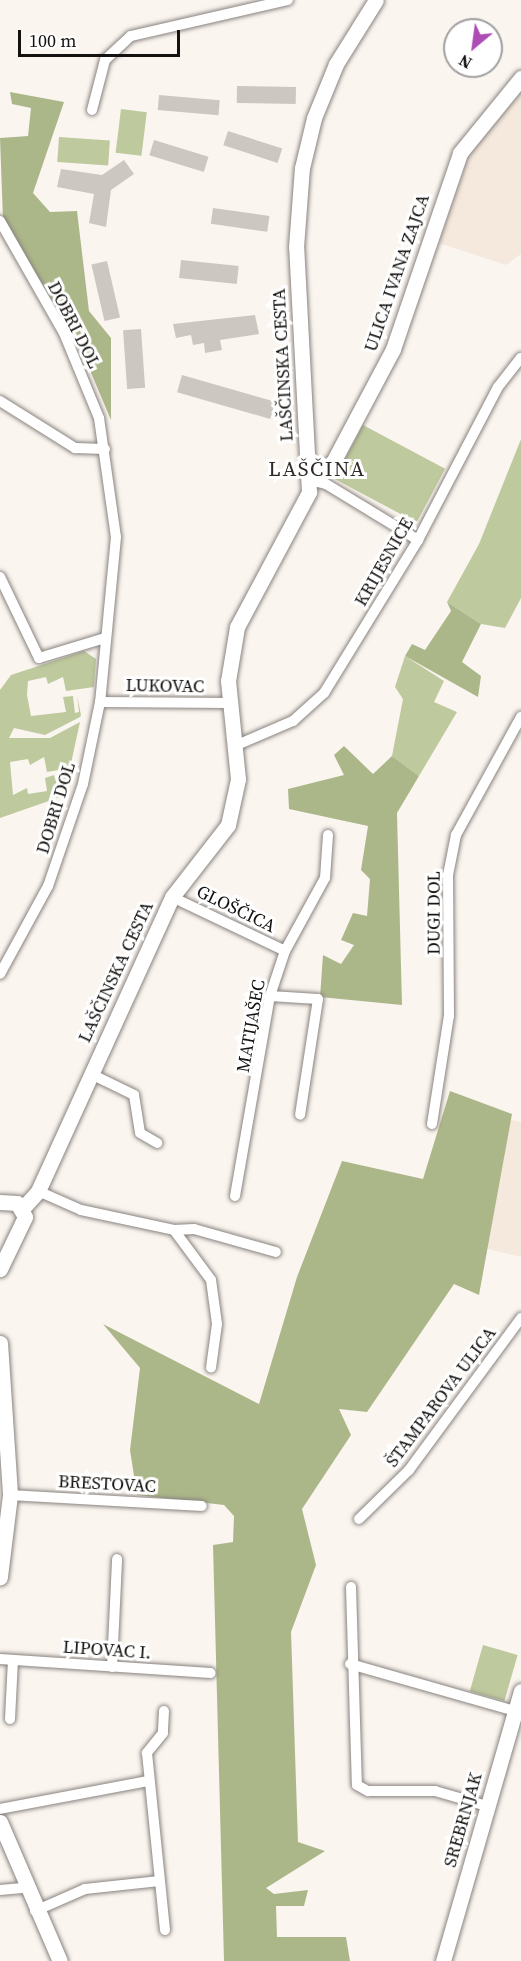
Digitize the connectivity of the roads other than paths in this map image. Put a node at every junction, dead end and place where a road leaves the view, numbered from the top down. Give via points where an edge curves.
1 (288, 0) edge
2 (376, 0) edge
3 (521, 78) edge
4 (92, 110) dead end
5 (0, 221) edge
6 (521, 358) edge
7 (0, 401) edge
8 (105, 449) junction
9 (309, 480) junction
10 (418, 540) junction
11 (0, 577) edge
12 (105, 638) junction
13 (100, 702) junction
14 (230, 703) junction
15 (521, 717) edge
16 (237, 745) junction
17 (328, 835) dead end
18 (172, 897) junction
19 (285, 951) junction
20 (0, 974) edge
21 (270, 996) junction
22 (92, 1074) junction
23 (300, 1115) dead end
24 (432, 1124) dead end
25 (157, 1143) dead end
26 (38, 1191) junction
27 (235, 1196) dead end
28 (1, 1201) edge
29 (22, 1209) junction
30 (174, 1230) junction
31 (8, 1236) edge
32 (276, 1252) dead end
33 (0, 1269) edge
34 (521, 1318) edge
35 (0, 1343) edge
36 (211, 1368) dead end
37 (10, 1495) junction
38 (202, 1506) dead end
39 (359, 1519) dead end
40 (117, 1559) dead end
41 (0, 1577) edge
42 (351, 1587) dead end
43 (0, 1659) edge
44 (13, 1660) junction
45 (350, 1664) junction
46 (112, 1667) junction
47 (211, 1673) dead end
48 (521, 1691) edge
49 (164, 1711) dead end
50 (515, 1711) junction
51 (10, 1719) dead end
52 (148, 1781) junction
53 (487, 1806) junction
54 (0, 1809) edge
55 (0, 1822) edge
56 (160, 1881) junction
57 (25, 1888) junction
58 (0, 1890) edge
59 (34, 1911) junction
60 (165, 1930) dead end
61 (60, 1961) edge
62 (443, 1961) edge

1 - 4 street via 131,36 105,60
2 - 9 main road, LAŠČINSKA CESTA via 327,87 302,168 296,247
3 - 9 main road, ULICA IVANA ZAJCA via 460,153 383,371 333,462
5 - 8 street, DOBRI DOL via 68,343
6 - 10 street, KRIJESNICE via 487,406
7 - 8 street via 75,448
8 - 12 street, DOBRI DOL via 116,537
9 - 10 street via 330,486
9 - 14 main road, LAŠČINSKA CESTA via 305,507 237,627 229,667
10 - 16 street, KRIJESNICE via 324,693 293,721
11 - 12 street via 39,658
12 - 13 street, DOBRI DOL
13 - 14 street, LUKOVAC
13 - 20 street, DOBRI DOL via 83,784 48,886
14 - 16 main road, LAŠČINSKA CESTA
15 - 24 street, DUGI DOL via 456,835 450,865 449,1016
16 - 18 main road, LAŠČINSKA CESTA via 237,779 228,825
17 - 19 street, MATIJAŠEC via 324,878
18 - 19 street, GLOŠČICA
18 - 22 main road, LAŠČINSKA CESTA
19 - 21 street, MATIJAŠEC
21 - 23 street via 318,999
21 - 27 street, MATIJAŠEC
22 - 25 street via 134,1095 140,1133
22 - 26 main road, LAŠČINSKA CESTA
26 - 29 main road, LAŠČINSKA CESTA
26 - 30 street via 81,1210
28 - 29 main road
29 - 31 main road via 25,1222
30 - 32 street via 194,1229
30 - 36 street via 211,1280 217,1324
31 - 33 main road
34 - 39 street, ŠTAMPAROVA ULICA via 410,1470
35 - 37 main road
37 - 38 street, BRESTOVAC
37 - 41 main road
40 - 46 street
42 - 45 street
43 - 44 street, LIPOVAC I.
44 - 46 street, LIPOVAC I.
44 - 51 street
45 - 50 street
45 - 53 street via 357,1785 368,1791 435,1791
46 - 47 street, LIPOVAC I.
48 - 50 main road, SREBRNJAK
49 - 52 street via 163,1733 147,1753
50 - 53 main road, SREBRNJAK
52 - 54 street
52 - 56 street
53 - 62 main road, SREBRNJAK
55 - 57 main road
56 - 59 street via 85,1889
56 - 60 street
57 - 58 street
57 - 59 main road
59 - 61 main road

